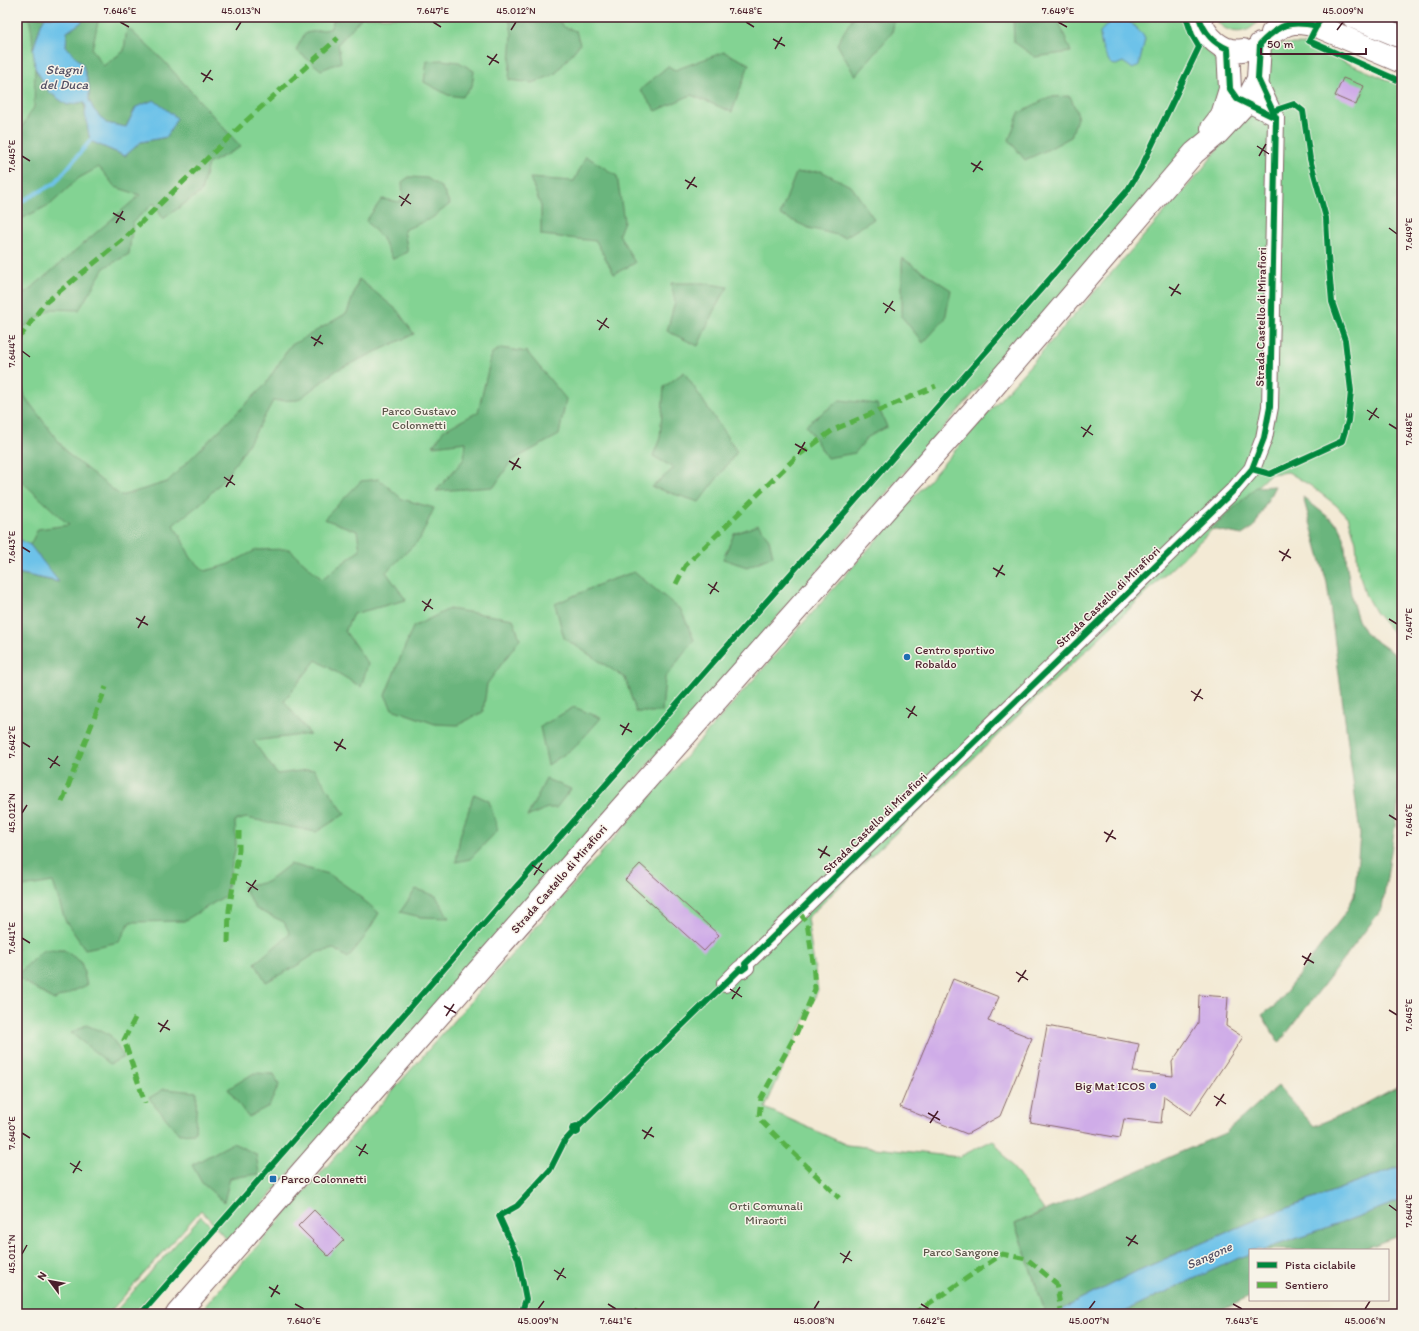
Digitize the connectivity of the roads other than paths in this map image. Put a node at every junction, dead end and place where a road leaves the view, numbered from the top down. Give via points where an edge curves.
1 (1199, 17) edge
2 (1353, 17) edge
3 (1270, 31) edge
4 (1402, 37) edge
5 (1228, 50) junction
6 (1402, 62) edge
7 (1258, 78) junction
8 (1237, 96) junction
9 (1276, 118) junction
10 (725, 984) dead end
11 (177, 1314) edge

1 - 5 street via 1212,40
2 - 4 street
3 - 5 street via 1251,49
3 - 6 street via 1292,22 1317,26
3 - 7 street, Strada Castello di Mirafiori
5 - 8 street
7 - 8 street, Strada Castello di Mirafiori
7 - 9 street, Strada Castello di Mirafiori
8 - 9 street
8 - 11 street, Strada Castello di Mirafiori via 1218,133 1194,153 973,411
9 - 10 street, Strada Castello di Mirafiori via 1270,407 1264,438 1252,469 1228,496

